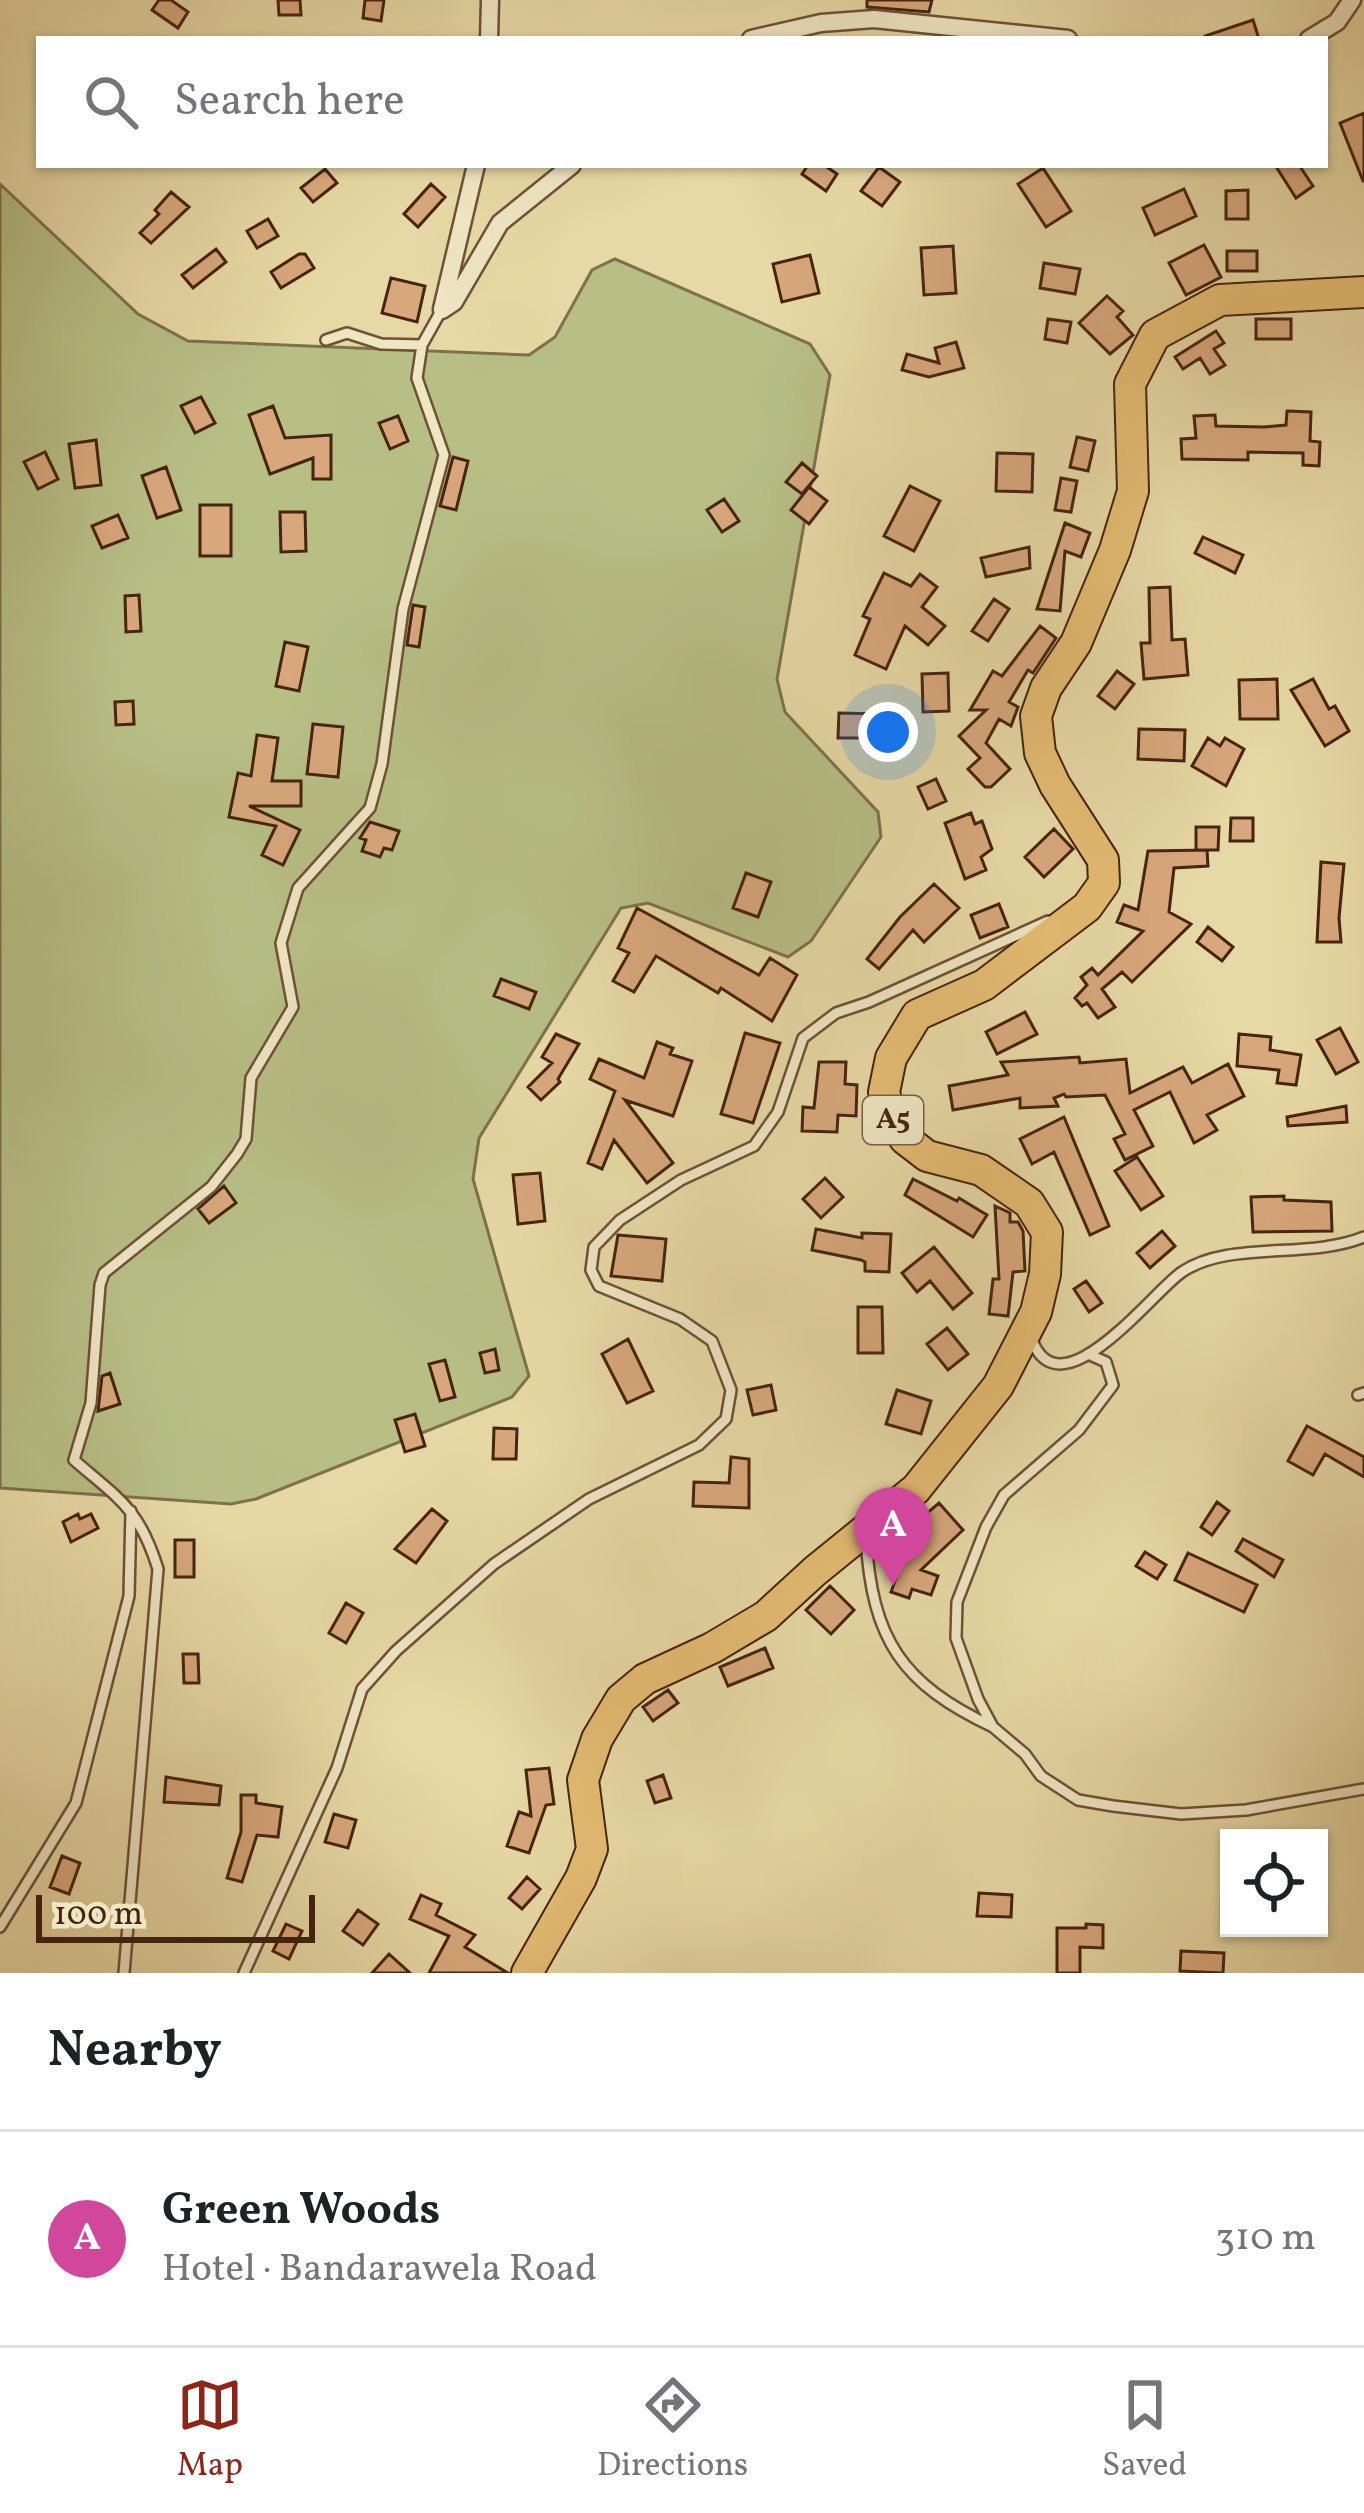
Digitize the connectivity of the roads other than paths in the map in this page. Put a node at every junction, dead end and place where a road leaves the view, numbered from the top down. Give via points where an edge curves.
1 (490, 0) edge
2 (1352, 0) edge
3 (489, 36) edge
4 (765, 36) edge
5 (1039, 36) edge
6 (1314, 36) edge
7 (475, 168) edge
8 (568, 168) edge
9 (1364, 292) edge
10 (442, 310) junction
11 (326, 340) dead end
12 (422, 345) junction
13 (1086, 906) junction
14 (1364, 1238) edge
15 (1030, 1326) junction
16 (1088, 1354) junction
17 (131, 1509) junction
18 (866, 1533) junction
19 (993, 1727) junction
20 (1364, 1789) edge
21 (0, 1927) edge
22 (124, 1973) edge
23 (244, 1973) edge
24 (526, 1973) edge

1 - 3 street
2 - 6 street
4 - 5 street via 874,19
7 - 10 street
8 - 10 street via 500,223
9 - 13 highway via 1220,300 1155,335 1130,384 1133,491 1076,644 1036,716 1040,753 1102,860 1104,883
10 - 12 lane
11 - 12 lane via 347,333
12 - 17 lane via 417,378 444,455 403,609 370,808 298,888 281,943 292,1007 250,1078 246,1139 211,1187 104,1273 100,1285 91,1403 74,1460
13 - 15 highway, A5 via 983,985 917,1015 891,1058 884,1092 904,1139 927,1156 981,1171 1029,1203 1047,1232
13 - 23 lane via 836,1013 803,1038 778,1112 754,1146 681,1180 594,1247 599,1286 712,1340 731,1390 726,1419 699,1445 590,1499 494,1564 395,1651 362,1689 337,1768
14 - 16 lane via 1194,1265
15 - 16 lane via 1046,1359
15 - 18 highway, A5 via 998,1387 916,1489
16 - 19 lane via 1106,1362 1113,1385 1079,1430 1004,1495 957,1602 956,1638
17 - 21 lane via 129,1596 76,1803
17 - 22 lane via 158,1570
18 - 19 lane via 869,1591 890,1645 920,1684
18 - 24 highway, A5 via 766,1616 621,1699 583,1780 592,1850
19 - 20 lane via 1078,1800 1181,1814

